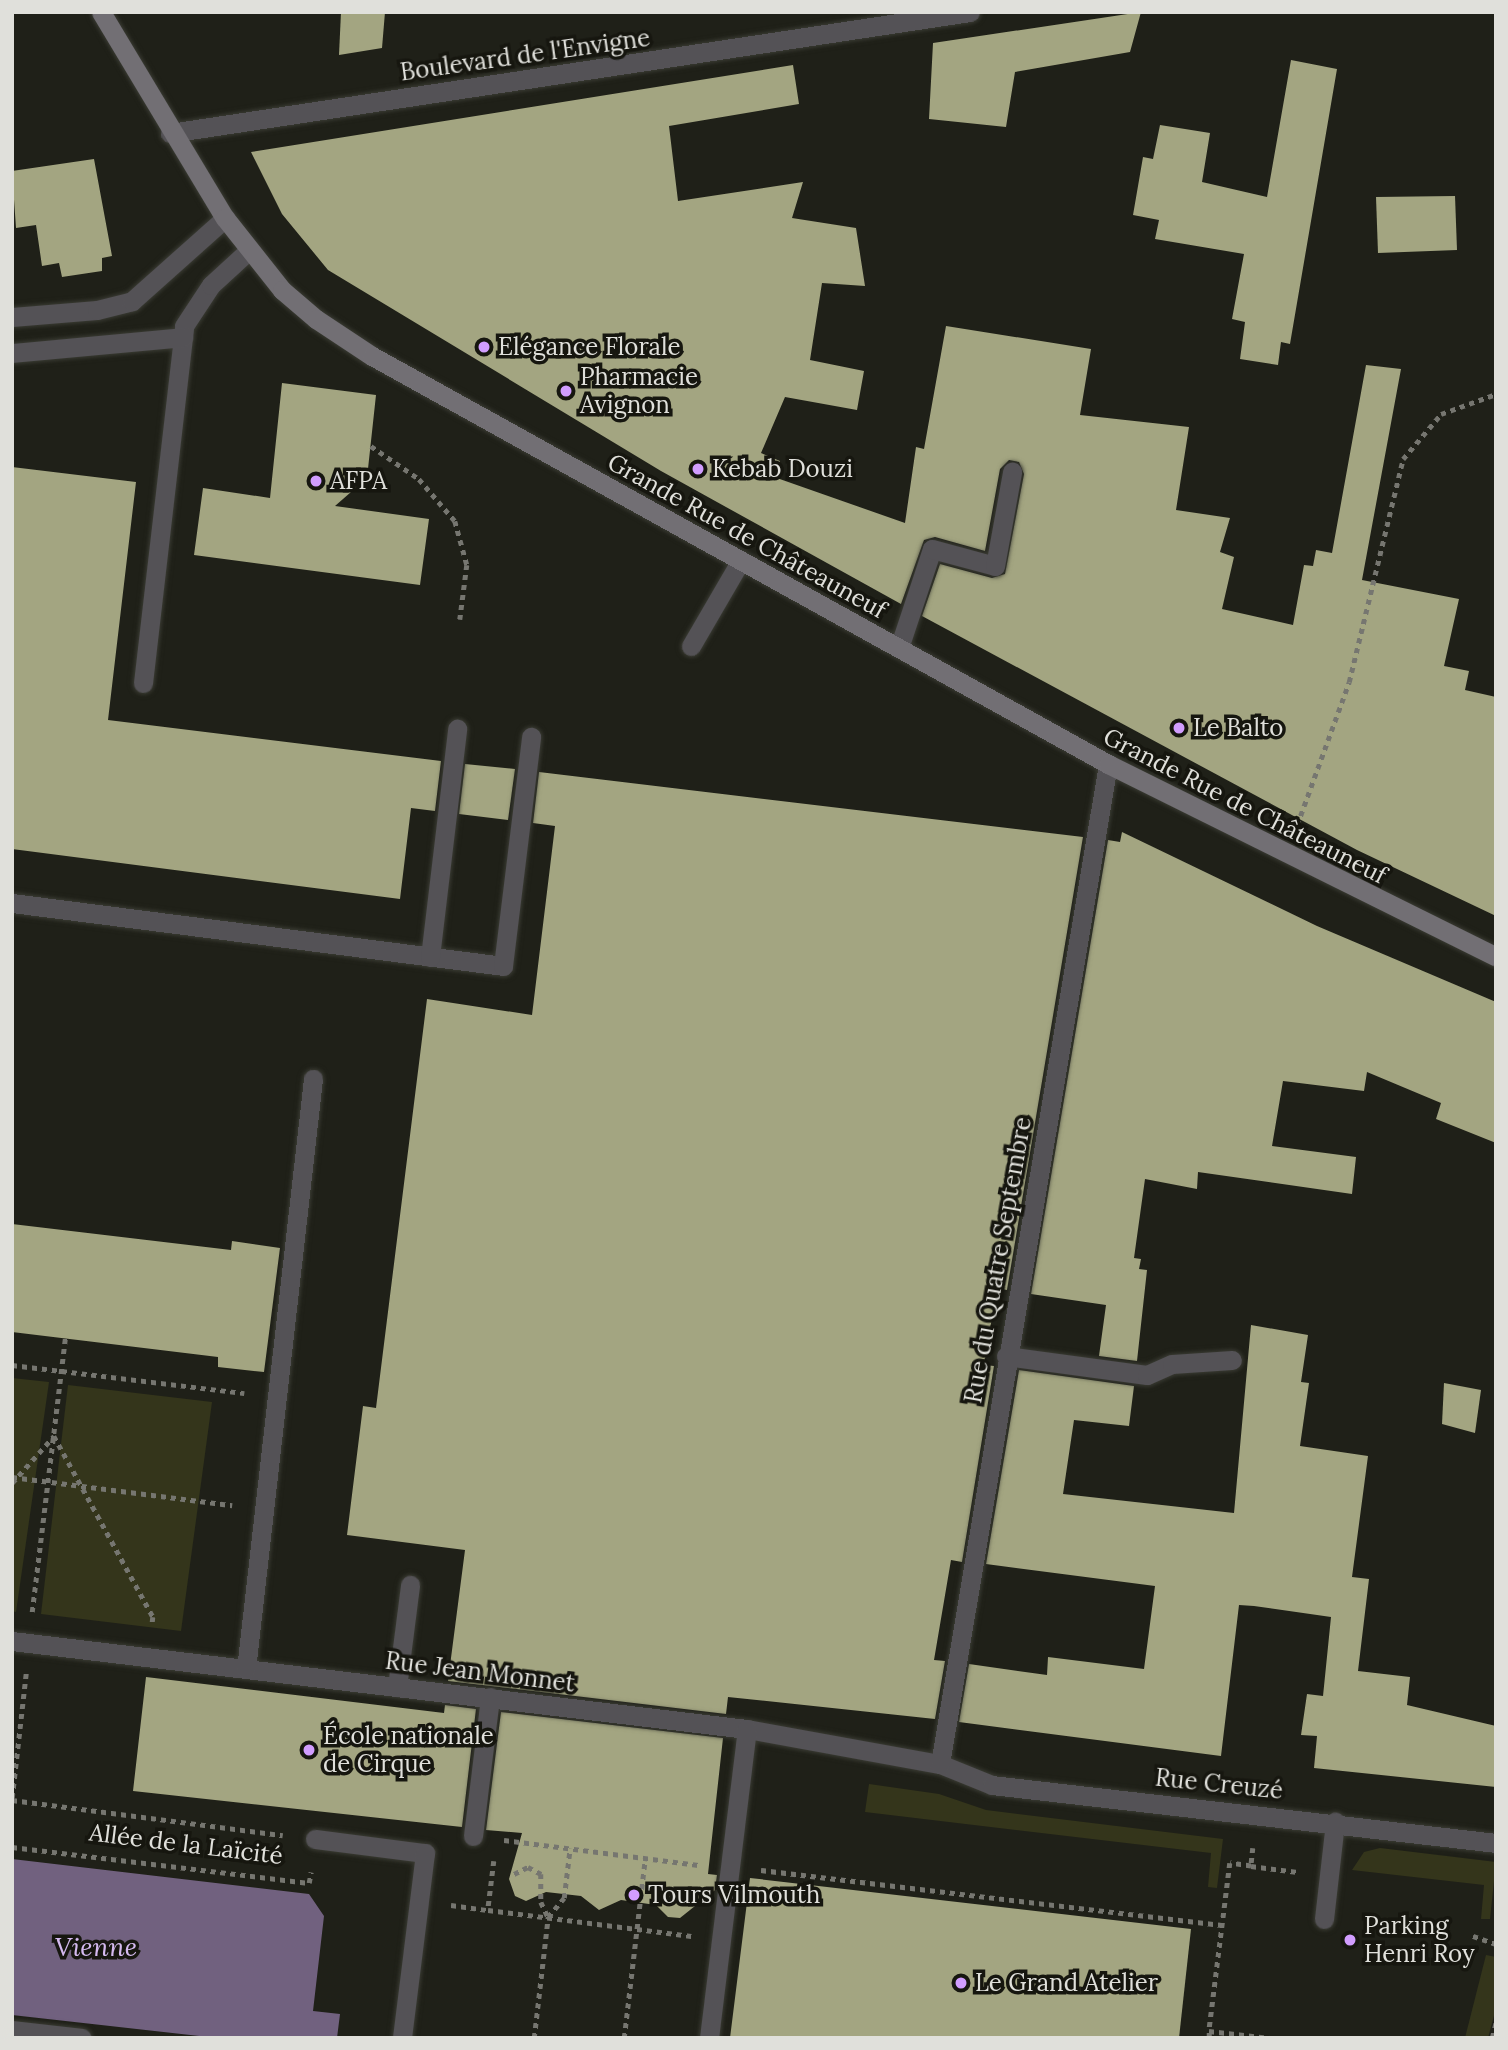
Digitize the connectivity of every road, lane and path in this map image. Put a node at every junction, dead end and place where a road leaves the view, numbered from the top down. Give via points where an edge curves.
1 (101, 12) edge
2 (970, 12) edge
3 (170, 133) junction
4 (225, 218) junction
5 (248, 251) junction
6 (12, 317) edge
7 (183, 337) junction
8 (12, 353) edge
9 (1496, 394) edge
10 (371, 446) dead end
11 (1012, 472) dead end
12 (741, 560) junction
13 (460, 620) dead end
14 (691, 646) dead end
15 (900, 648) junction
16 (143, 683) dead end
17 (457, 729) dead end
18 (531, 737) dead end
19 (1108, 764) junction
20 (1284, 854) junction
21 (12, 903) edge
22 (430, 957) junction
23 (1496, 957) edge
24 (313, 1079) dead end
25 (65, 1338) dead end
26 (1006, 1356) junction
27 (1231, 1360) dead end
28 (12, 1365) edge
29 (62, 1371) junction
30 (277, 1397) junction
31 (54, 1436) junction
32 (14, 1479) edge
33 (48, 1482) junction
34 (82, 1487) junction
35 (265, 1508) junction
36 (410, 1585) dead end
37 (20, 1642) edge
38 (149, 1658) junction
39 (246, 1669) junction
40 (397, 1687) junction
41 (490, 1697) junction
42 (747, 1729) junction
43 (940, 1764) junction
44 (12, 1799) edge
45 (1257, 1813) junction
46 (1335, 1822) junction
47 (473, 1836) dead end
48 (315, 1839) junction
49 (497, 1839) dead end
50 (1496, 1843) edge
51 (12, 1847) edge
52 (570, 1848) junction
53 (645, 1858) junction
54 (729, 1866) junction
55 (1251, 1866) junction
56 (493, 1869) dead end
57 (514, 1874) dead end
58 (1329, 1876) junction
59 (437, 1903) dead end
60 (488, 1910) junction
61 (548, 1917) junction
62 (1324, 1919) dead end
63 (1222, 1925) junction
64 (637, 1929) junction
65 (1473, 1936) dead end
66 (721, 1940) junction
67 (1496, 1944) edge
68 (1496, 2022) edge
69 (12, 2030) edge
70 (1209, 2031) junction
71 (82, 2038) edge
72 (402, 2038) edge
73 (534, 2038) edge
74 (624, 2038) edge
75 (709, 2038) edge
76 (1209, 2038) edge
77 (1270, 2038) edge
78 (1492, 2038) edge

1 - 3 main road, Grande Rue de Châteauneuf
2 - 3 street, Boulevard de l'Envigne
3 - 4 main road, Grande Rue de Châteauneuf
4 - 5 main road, Grande Rue de Châteauneuf
4 - 6 street via 132,301 97,310
5 - 7 street via 188,313
5 - 12 main road, Grande Rue de Châteauneuf via 316,319 372,356
7 - 8 street
7 - 16 street
9 - 20 path via 1441,414 1403,458 1349,682
10 - 13 path via 419,479 455,521 467,565
11 - 15 street via 995,566 932,549
12 - 14 street
12 - 15 main road, Grande Rue de Châteauneuf
15 - 19 main road, Grande Rue de Châteauneuf
17 - 22 street
18 - 22 street via 503,966
19 - 20 main road, Grande Rue de Châteauneuf
19 - 26 street, Rue du Quatre Septembre
20 - 23 main road, Grande Rue de Châteauneuf
21 - 22 street
24 - 30 street
25 - 29 path
26 - 27 street via 1147,1375 1172,1364
26 - 43 street, Rue du Quatre Septembre
28 - 29 path
29 - 30 path
29 - 31 path
30 - 35 street
31 - 32 path
31 - 33 path
31 - 34 path
32 - 33 path
33 - 34 path
33 - 37 path
34 - 35 path
34 - 38 path via 153,1617
35 - 39 street
36 - 40 street
37 - 38 street, Rue Jean Monnet
37 - 44 path
38 - 39 street, Rue Jean Monnet
39 - 40 street, Rue Jean Monnet
40 - 41 street, Rue Jean Monnet
41 - 42 street, Rue Jean Monnet
41 - 47 street
42 - 43 street, Rue Jean Monnet
42 - 54 street
43 - 45 street, Rue Creuzé via 992,1784
44 - 48 path, Allée de la Laïcité
45 - 46 street, Rue Creuzé
45 - 55 path
46 - 50 street, Rue Creuzé
46 - 58 street
48 - 51 path, Allée de la Laïcité via 309,1883
48 - 72 street, Allée de la Laïcité via 425,1853
49 - 52 path
52 - 53 path
52 - 61 path via 564,1898
53 - 54 path
53 - 64 path
54 - 63 path
54 - 66 street
55 - 58 path
55 - 63 path via 1230,1863
56 - 60 path
57 - 61 path via 528,1867 541,1874 541,1902
58 - 62 street
59 - 60 path
60 - 61 path
61 - 64 path
61 - 73 path
63 - 70 path
64 - 66 path
64 - 74 path
65 - 67 path
66 - 75 street
68 - 78 path
69 - 71 street
70 - 76 path
70 - 77 path

